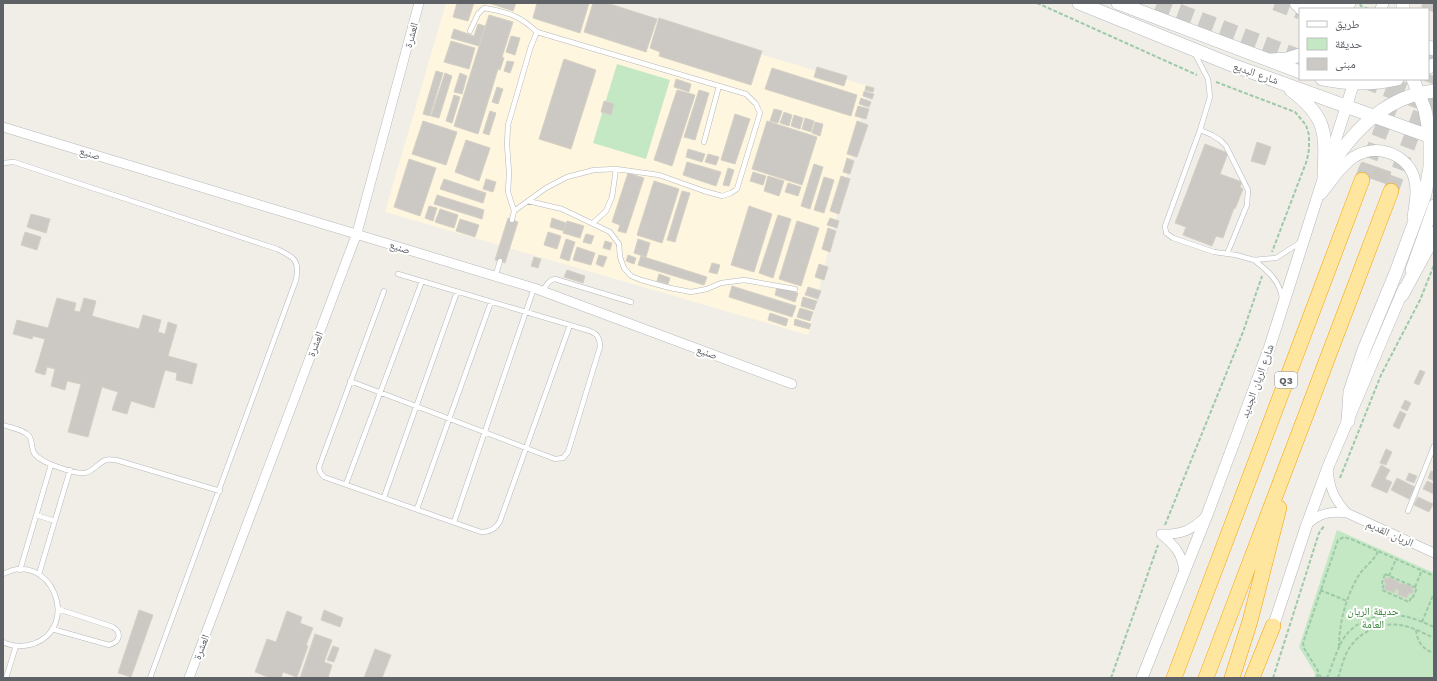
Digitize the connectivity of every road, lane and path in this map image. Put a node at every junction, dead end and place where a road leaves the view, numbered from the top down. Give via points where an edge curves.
1 (419, 3) edge
2 (1038, 3) edge
3 (1080, 3) edge
4 (1118, 3) edge
5 (1312, 3) edge
6 (1355, 4) edge
7 (1324, 8) edge
8 (1333, 8) edge
9 (1366, 8) edge
10 (470, 31) dead end
11 (537, 32) junction
12 (1192, 49) junction
13 (1299, 55) edge
14 (1268, 60) junction
15 (1299, 72) edge
16 (1208, 79) junction
17 (1338, 80) edge
18 (1392, 80) tunnel mouth
19 (1414, 80) edge
20 (1420, 80) edge
21 (1280, 81) junction
22 (1354, 81) edge
23 (719, 86) junction
24 (1426, 93) edge
25 (1346, 107) junction
26 (1434, 109) tunnel mouth
27 (1374, 116) junction
28 (3, 127) edge
29 (1200, 130) junction
30 (1432, 137) edge
31 (704, 142) dead end
32 (3, 163) edge
33 (616, 169) junction
34 (1324, 177) junction
35 (1362, 180) tunnel mouth
36 (1391, 191) tunnel mouth
37 (1316, 200) junction
38 (528, 201) junction
39 (1434, 205) edge
40 (514, 211) junction
41 (512, 220) dead end
42 (593, 223) junction
43 (1412, 230) junction
44 (357, 233) junction
45 (1434, 233) edge
46 (1304, 240) junction
47 (1227, 254) junction
48 (1269, 258) junction
49 (1254, 260) junction
50 (500, 261) dead end
51 (1434, 265) edge
52 (1265, 268) junction
53 (398, 274) dead end
54 (495, 277) junction
55 (422, 281) junction
56 (795, 289) dead end
57 (538, 290) junction
58 (384, 291) dead end
59 (457, 292) junction
60 (1402, 295) junction
61 (491, 302) junction
62 (631, 302) dead end
63 (1283, 306) junction
64 (526, 312) junction
65 (570, 325) junction
66 (350, 381) junction
67 (792, 384) dead end
68 (381, 392) junction
69 (416, 406) junction
70 (449, 419) junction
71 (1348, 421) junction
72 (3, 425) edge
73 (485, 432) junction
74 (1296, 441) junction
75 (1434, 446) edge
76 (526, 448) junction
77 (51, 465) junction
78 (1328, 467) junction
79 (70, 470) junction
80 (1339, 480) dead end
81 (346, 484) junction
82 (220, 491) junction
83 (384, 498) junction
84 (417, 509) junction
85 (1334, 512) junction
86 (1408, 512) dead end
87 (1347, 513) junction
88 (36, 515) junction
89 (1207, 515) junction
90 (55, 521) junction
91 (454, 522) junction
92 (1306, 526) junction
93 (1162, 534) junction
94 (1378, 551) junction
95 (1434, 553) edge
96 (1396, 559) junction
97 (20, 570) junction
98 (1422, 570) junction
99 (3, 574) edge
100 (39, 574) junction
101 (1184, 575) junction
102 (1389, 576) junction
103 (1434, 576) edge
104 (1414, 587) junction
105 (1320, 590) junction
106 (1434, 594) edge
107 (1347, 601) junction
108 (58, 609) junction
109 (1422, 622) junction
110 (1273, 626) junction
111 (1434, 627) edge
112 (52, 629) junction
113 (1416, 630) junction
114 (1434, 638) edge
115 (3, 642) edge
116 (16, 646) junction
117 (1339, 648) junction
118 (1434, 653) edge
119 (1317, 677) edge
120 (6, 678) edge
121 (150, 678) edge
122 (189, 678) edge
123 (1111, 678) edge
124 (1142, 678) edge
125 (1174, 678) edge
126 (1206, 678) edge
127 (1232, 678) edge
128 (1252, 678) edge
129 (1258, 678) edge
130 (1273, 678) edge
131 (1326, 678) edge
132 (1338, 678) edge

1 - 44 street, العشرة
2 - 16 path
3 - 12 main road, شارع البديع
4 - 14 main road
5 - 7 main road
6 - 8 main road
6 - 9 path
10 - 11 lane via 478,14 484,8 519,18
11 - 23 lane
11 - 40 lane via 508,125 508,192
12 - 16 lane
12 - 21 main road, شارع البديع
13 - 14 main road via 1287,60
14 - 15 main road
16 - 29 lane via 1210,97
16 - 48 path via 1295,112 1306,125 1309,134 1307,160
17 - 22 main road
18 - 22 main road via 1378,83
19 - 24 main road
20 - 24 main road
21 - 25 main road, شارع البديع
21 - 34 main road via 1302,98 1316,114 1326,145
22 - 25 street, شارع الريان الجديد
23 - 31 lane
23 - 33 lane via 746,94 756,104 760,113 737,189 722,196 659,175
24 - 26 main road
24 - 27 main road via 1396,102
24 - 30 main road via 1425,110
25 - 27 main road, شارع البديع
25 - 34 street, شارع الريان الجديد
27 - 30 main road, شارع البديع
27 - 34 main road via 1348,142
28 - 44 street, صنيع
29 - 47 lane via 1226,146 1248,190 1247,205
29 - 47 lane via 1165,226 1166,233 1173,238
30 - 43 main road via 1425,194
32 - 82 lane via 14,162 277,248 295,260 298,269 296,280
33 - 38 lane via 594,170 567,178 546,188
33 - 42 lane via 612,197 606,212
34 - 37 street, شارع الريان الجديد
35 - 125 highway, Q3
36 - 74 highway
37 - 43 street via 1353,157 1376,150 1388,152 1400,158 1414,177 1416,189
37 - 46 street, شارع الريان الجديد
38 - 40 lane
38 - 42 lane via 562,209
39 - 60 street
40 - 41 lane
42 - 56 lane via 610,232 619,244 624,268 631,276 641,280 691,292 721,283 744,280
43 - 71 main road via 1354,378 1350,392
44 - 54 street, صنيع
44 - 122 street, العشرة
45 - 60 main road
46 - 48 lane via 1276,258
46 - 63 street, شارع الريان الجديد
47 - 49 lane
48 - 49 lane
49 - 52 lane
50 - 54 lane
51 - 80 path via 1420,300 1381,374
52 - 63 lane via 1282,293
52 - 93 path via 1243,332
53 - 55 lane
54 - 57 street, صنيع
55 - 59 lane
55 - 68 lane
57 - 62 lane via 555,278
57 - 64 lane
57 - 67 street, صنيع
58 - 66 lane
59 - 61 lane
59 - 69 lane
60 - 71 street
61 - 64 lane
61 - 70 lane
63 - 89 street, شارع الريان الجديد
64 - 65 lane
64 - 73 lane
65 - 76 lane
65 - 76 lane via 594,333 600,344 568,452 562,458 556,459
66 - 68 lane
66 - 81 lane via 319,467 324,476
68 - 69 lane
68 - 81 lane
69 - 70 lane
69 - 83 lane
70 - 73 lane
70 - 84 lane
71 - 78 street
72 - 77 lane via 29,436 38,458
73 - 76 lane
73 - 91 lane
74 - 126 highway
74 - 127 highway via 1250,621
75 - 86 lane
76 - 91 lane via 495,529 481,532
77 - 79 lane
77 - 88 lane
78 - 87 street, الريان القديم via 1332,492
78 - 92 street
79 - 82 lane via 85,473 106,460 116,460
79 - 90 lane
81 - 83 lane
82 - 121 lane
83 - 84 lane
84 - 91 lane
85 - 87 street, الريان القديم
85 - 92 street, الريان القديم via 1314,518
85 - 130 path via 1319,533
87 - 95 street, الريان القديم
88 - 90 lane
88 - 97 lane
89 - 93 street via 1187,531
89 - 101 street, شارع الريان الجديد
90 - 100 lane
92 - 110 street
93 - 101 street via 1178,552 1183,563
93 - 123 path
94 - 96 path
94 - 105 path via 1347,537 1340,538
94 - 107 path via 1374,560 1359,575
96 - 98 path
96 - 102 path
97 - 99 lane
97 - 100 lane
98 - 103 path
98 - 104 path
100 - 108 lane via 53,589
101 - 124 street, شارع الريان الجديد
102 - 104 path
102 - 104 path via 1385,574 1382,590 1409,602 1417,588
105 - 107 path
105 - 119 path via 1303,643 1317,668
106 - 109 path
107 - 117 path via 1341,623
108 - 112 lane
108 - 112 lane via 113,627 119,635 118,640 109,644
109 - 111 path
109 - 117 path via 1401,616 1372,618 1348,633
110 - 128 highway
110 - 129 street
112 - 116 lane via 36,642
113 - 114 path
113 - 118 path via 1417,639 1422,646
113 - 132 path via 1398,624 1388,624 1363,634 1347,652
115 - 116 lane
116 - 120 lane
117 - 131 path
119 - 131 path

